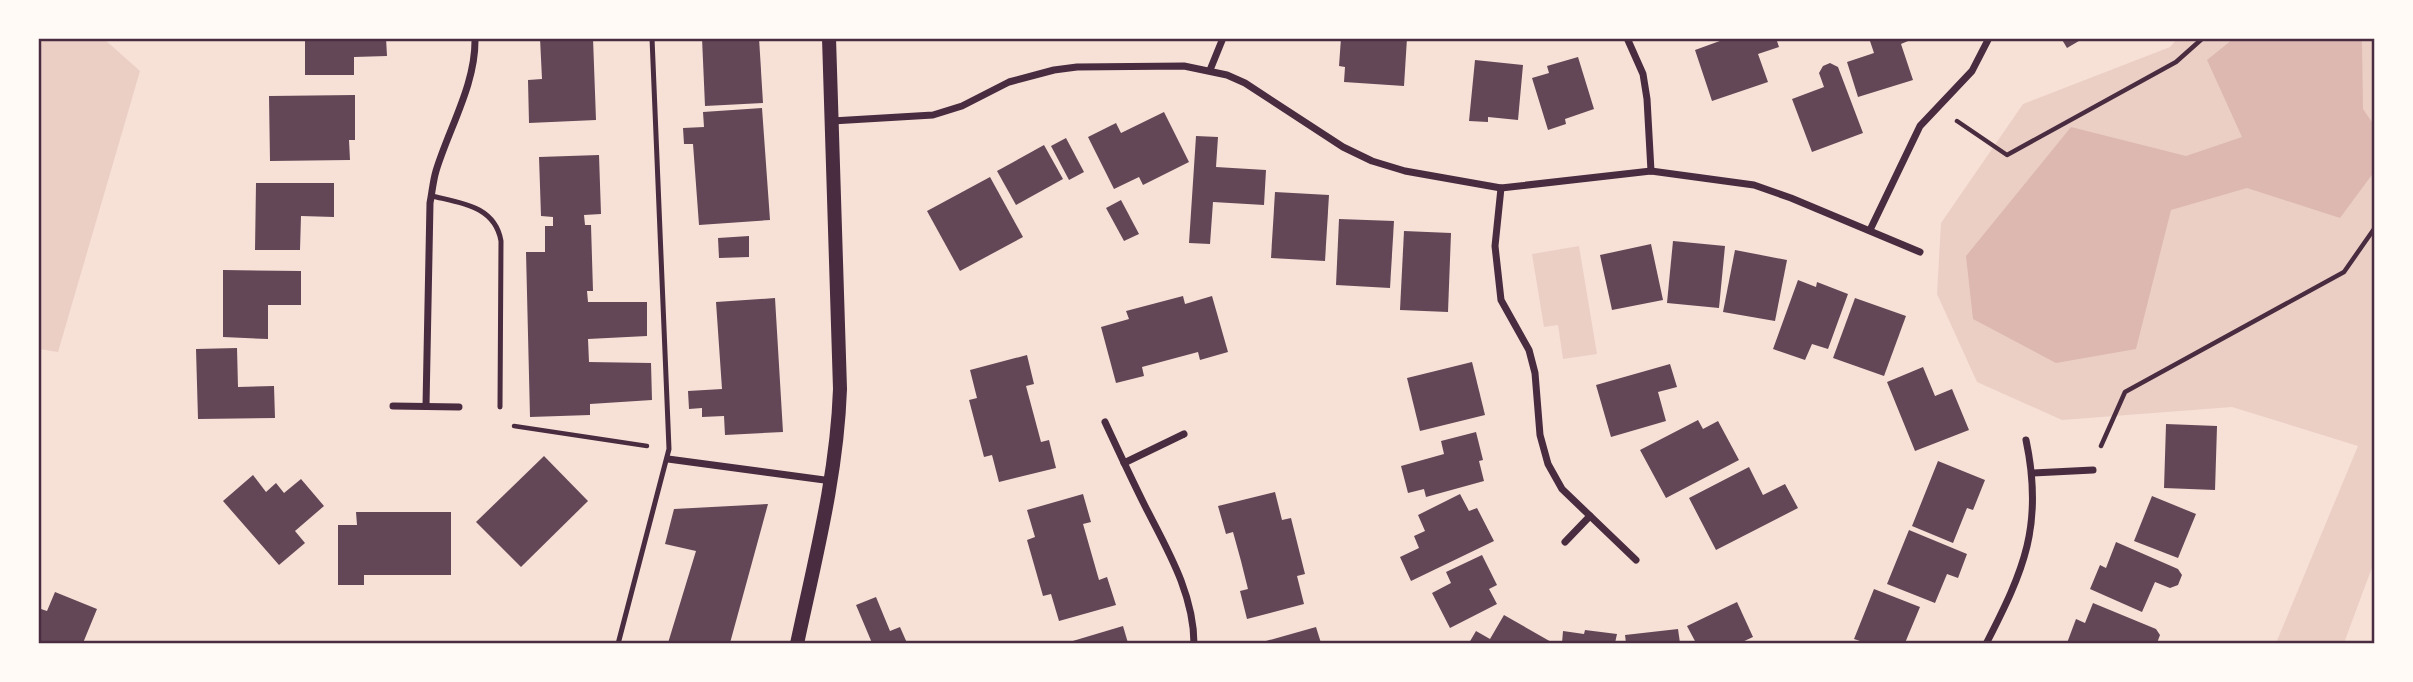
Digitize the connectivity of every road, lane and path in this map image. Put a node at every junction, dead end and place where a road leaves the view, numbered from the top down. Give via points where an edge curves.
1 (475, 38) edge
2 (652, 38) edge
3 (829, 38) edge
4 (1223, 38) edge
5 (1627, 38) edge
6 (1989, 38) edge
7 (2203, 38) edge
8 (1210, 70) junction
9 (1937, 107) junction
10 (831, 121) junction
11 (1651, 170) junction
12 (1501, 188) junction
13 (432, 196) junction
14 (2375, 229) edge
15 (1870, 230) junction
16 (1920, 252) dead end
17 (393, 405) dead end
18 (426, 406) junction
19 (459, 407) dead end
20 (500, 407) dead end
21 (1105, 422) dead end
22 (509, 425) dead end
23 (1184, 434) dead end
24 (2026, 440) dead end
25 (669, 450) junction
26 (668, 460) junction
27 (1124, 463) junction
28 (2093, 470) joint
29 (2033, 473) junction
30 (832, 481) junction
31 (1590, 516) junction
32 (1565, 542) dead end
33 (1636, 560) dead end
34 (618, 643) edge
35 (797, 643) edge
36 (1194, 643) edge
37 (1986, 643) edge

1 - 13 street via 470,77
2 - 25 lane
3 - 10 main road
4 - 8 street
5 - 11 street via 1643,74
6 - 9 street via 1972,71
7 - 9 path via 2176,62 2007,155
8 - 10 street via 1184,66 1054,70 1009,82 933,115
8 - 12 street via 1245,83 1372,161
9 - 15 street via 1920,126
10 - 30 main road via 840,389
11 - 12 street
11 - 15 street via 1754,185
12 - 31 street via 1495,246 1501,300 1529,350 1548,464 1562,489
13 - 18 street
13 - 20 lane via 484,211 499,228
14 - 28 path via 2344,272 2125,392
15 - 16 street
17 - 18 street
18 - 19 street
21 - 27 street
22 - 25 path
23 - 27 street
24 - 29 street
25 - 26 lane
26 - 30 street
26 - 34 lane
27 - 36 street via 1174,562 1194,627
28 - 29 street
29 - 37 street via 2032,522 2025,557 2014,590
30 - 35 main road
31 - 32 street
31 - 33 street

